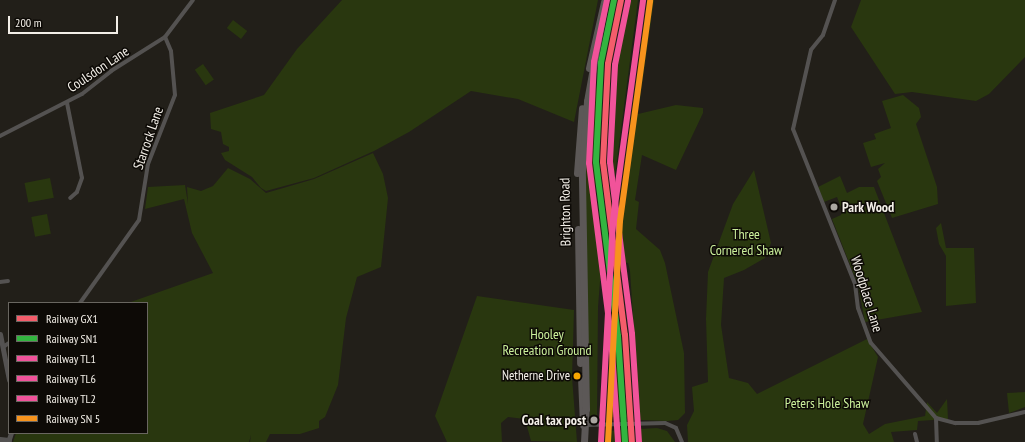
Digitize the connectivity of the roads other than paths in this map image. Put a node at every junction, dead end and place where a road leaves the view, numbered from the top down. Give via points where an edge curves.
1 (193, 0) edge
2 (605, 0) edge
3 (835, 0) edge
4 (165, 36) junction
5 (67, 103) junction
6 (0, 136) edge
7 (70, 198) dead end
8 (8, 281) dead end
9 (0, 282) edge
10 (81, 302) edge
11 (0, 334) edge
12 (8, 344) edge
13 (3, 347) junction
14 (8, 374) edge
15 (1025, 412) edge
16 (936, 418) junction
17 (583, 425) junction
18 (915, 434) dead end
19 (0, 439) edge
20 (8, 441) edge
21 (584, 442) edge
22 (682, 442) edge
23 (917, 442) edge
24 (937, 442) edge

1 - 4 street, Coulsdon Lane
2 - 17 highway, Brighton Road via 587,101 582,171 586,409
3 - 16 street, Woodplace Lane via 823,35 811,50 794,133 855,284 858,308 871,343
4 - 5 street, Coulsdon Lane
4 - 10 street, Starrock Lane via 171,51 175,95 148,164 138,220
5 - 6 street, Coulsdon Lane
5 - 7 street via 82,178 77,192
8 - 9 street
11 - 13 street
12 - 13 street
13 - 14 street
15 - 16 street via 978,422 956,423
16 - 24 street
17 - 21 highway, Brighton Road
17 - 22 street via 671,425 680,434
18 - 23 street
19 - 20 street

